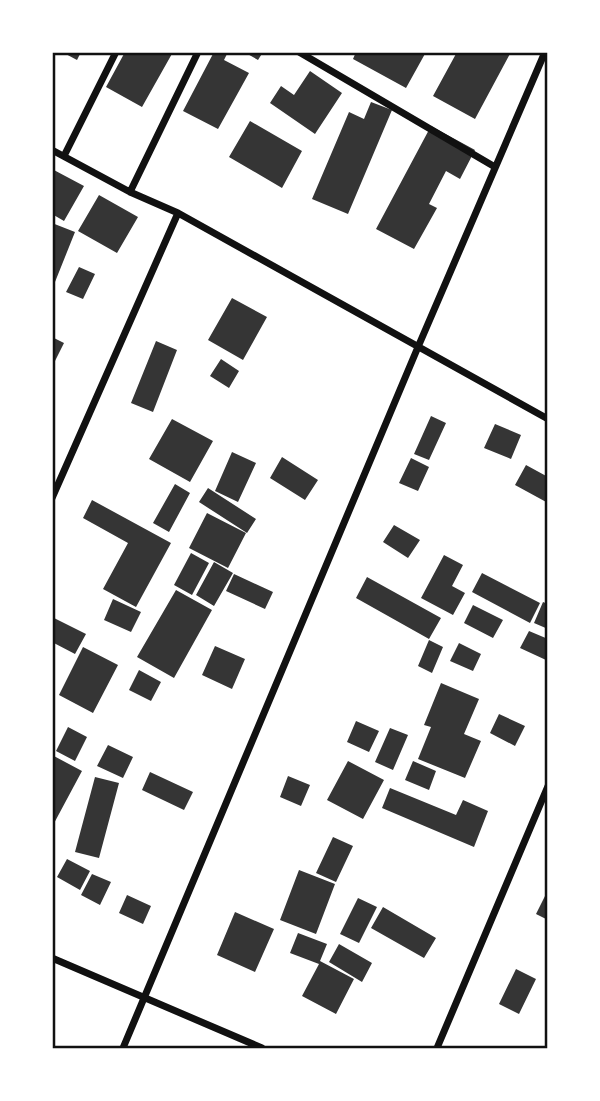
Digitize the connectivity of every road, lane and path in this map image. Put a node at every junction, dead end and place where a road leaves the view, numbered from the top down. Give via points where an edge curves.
1 (116, 52) edge
2 (198, 52) edge
3 (299, 52) edge
4 (545, 52) edge
5 (52, 150) edge
6 (64, 156) junction
7 (495, 167) junction
8 (131, 192) junction
9 (178, 213) junction
10 (418, 347) junction
11 (548, 419) edge
12 (52, 498) edge
13 (548, 786) edge
14 (52, 958) edge
15 (144, 998) junction
16 (123, 1048) edge
17 (261, 1048) edge
18 (438, 1048) edge

1 - 6 street
2 - 8 street
3 - 7 street
4 - 7 street
5 - 6 street
6 - 8 street
7 - 10 street
8 - 9 street
9 - 10 street
9 - 12 street
10 - 11 street
10 - 15 street
13 - 18 street
14 - 15 street
15 - 16 street
15 - 17 street

